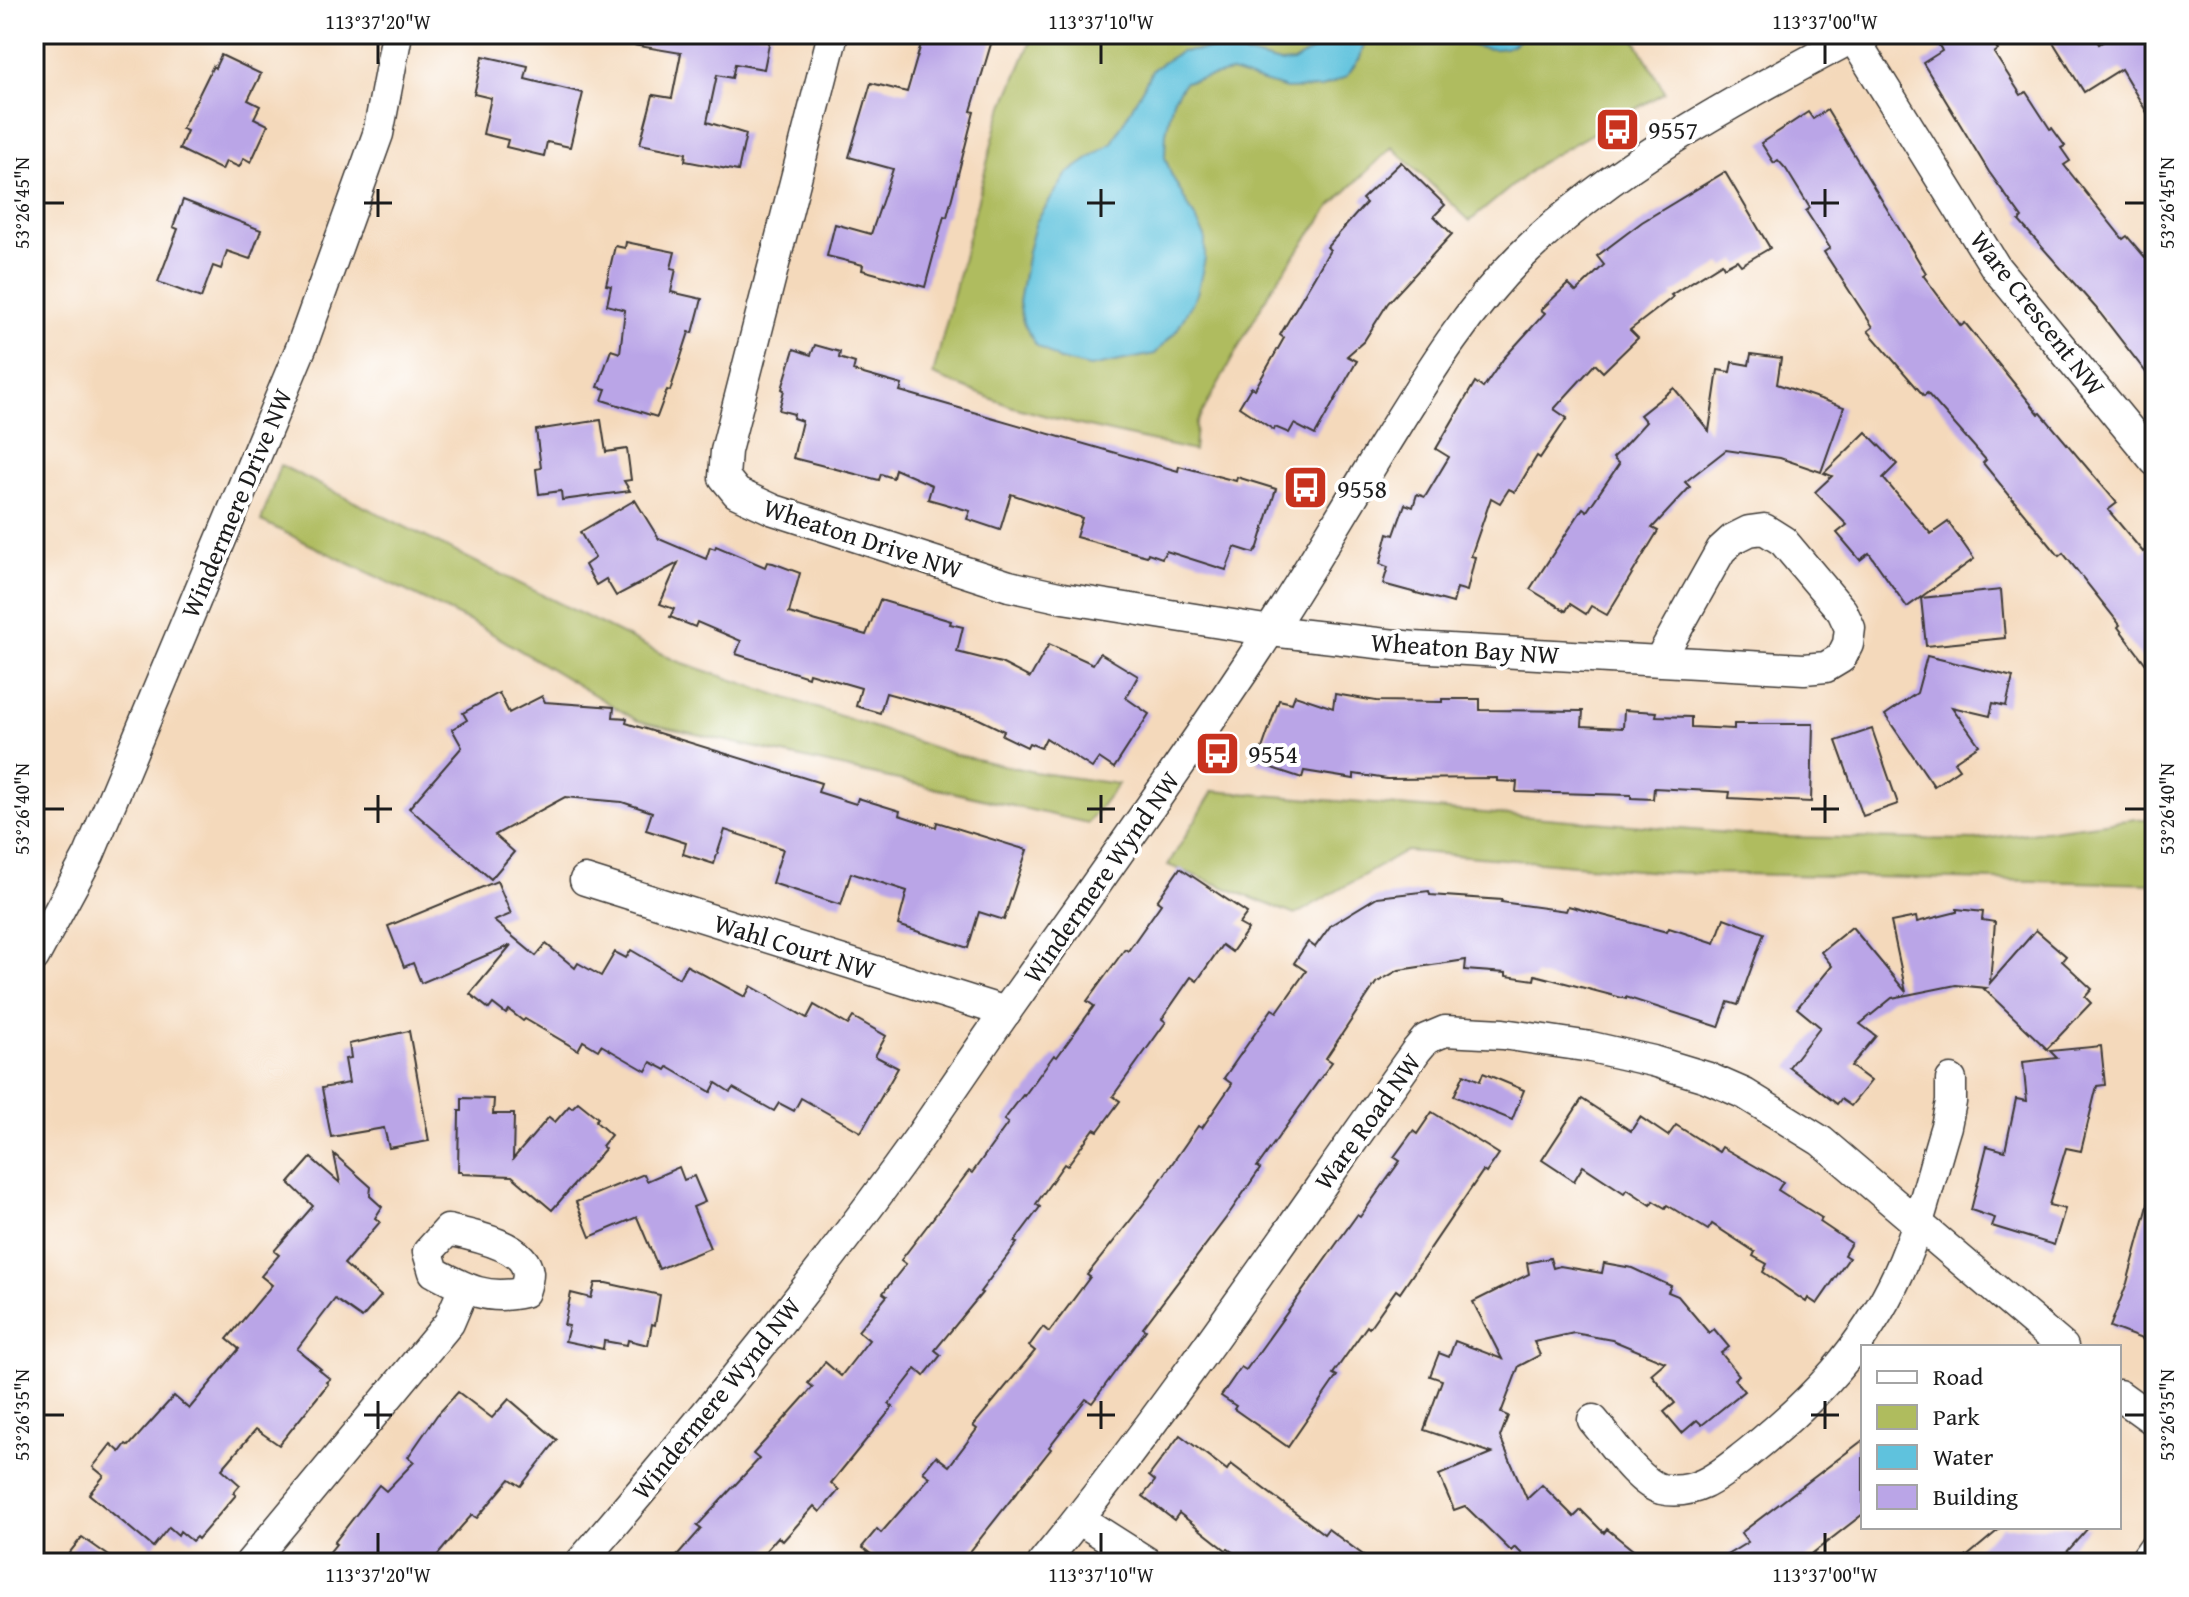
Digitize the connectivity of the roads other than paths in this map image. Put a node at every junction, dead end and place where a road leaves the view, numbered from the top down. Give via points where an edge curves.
1 (397, 34) edge
2 (833, 34) edge
3 (1854, 35) edge
4 (2155, 461) edge
5 (1271, 631) junction
6 (1659, 661) junction
7 (585, 880) dead end
8 (34, 957) edge
9 (1006, 1012) junction
10 (1951, 1080) dead end
11 (1916, 1222) junction
12 (464, 1288) dead end
13 (2061, 1345) edge
14 (2121, 1396) edge
15 (1593, 1420) dead end
16 (2155, 1421) edge
17 (1079, 1519) junction
18 (2155, 1546) edge
19 (250, 1563) edge
20 (580, 1563) edge
21 (1043, 1563) edge
22 (1148, 1563) edge
23 (2143, 1563) edge

1 - 8 street, Windermere Drive NW via 378,134 301,348 89,855
2 - 5 street, Wheaton Drive NW via 726,451 724,477 737,493 774,510 1009,586
3 - 4 street, Ware Crescent NW via 1996,268
3 - 5 street, Windermere Wynd NW via 1687,128 1576,207 1521,256 1451,338
5 - 6 street, Wheaton Bay NW via 1413,647
5 - 9 street, Windermere Wynd NW
6 - 6 street, Wheaton Bay NW via 1826,667 1841,658 1850,628 1842,611 1783,541 1764,529 1749,531 1733,539 1711,564
7 - 9 street, Wahl Court NW
9 - 20 street, Windermere Wynd NW via 920,1137 804,1289
10 - 11 street via 1946,1126
11 - 13 street, Ware Road NW
11 - 15 street via 1888,1294 1850,1356 1782,1426 1715,1479 1678,1491 1658,1488 1632,1467
11 - 17 street, Ware Road NW via 1821,1141 1745,1094 1706,1077 1575,1044 1445,1031 1426,1039 1416,1051
12 - 19 street via 449,1323
14 - 16 street
17 - 21 street, Ware Road NW
17 - 22 street
18 - 23 street

